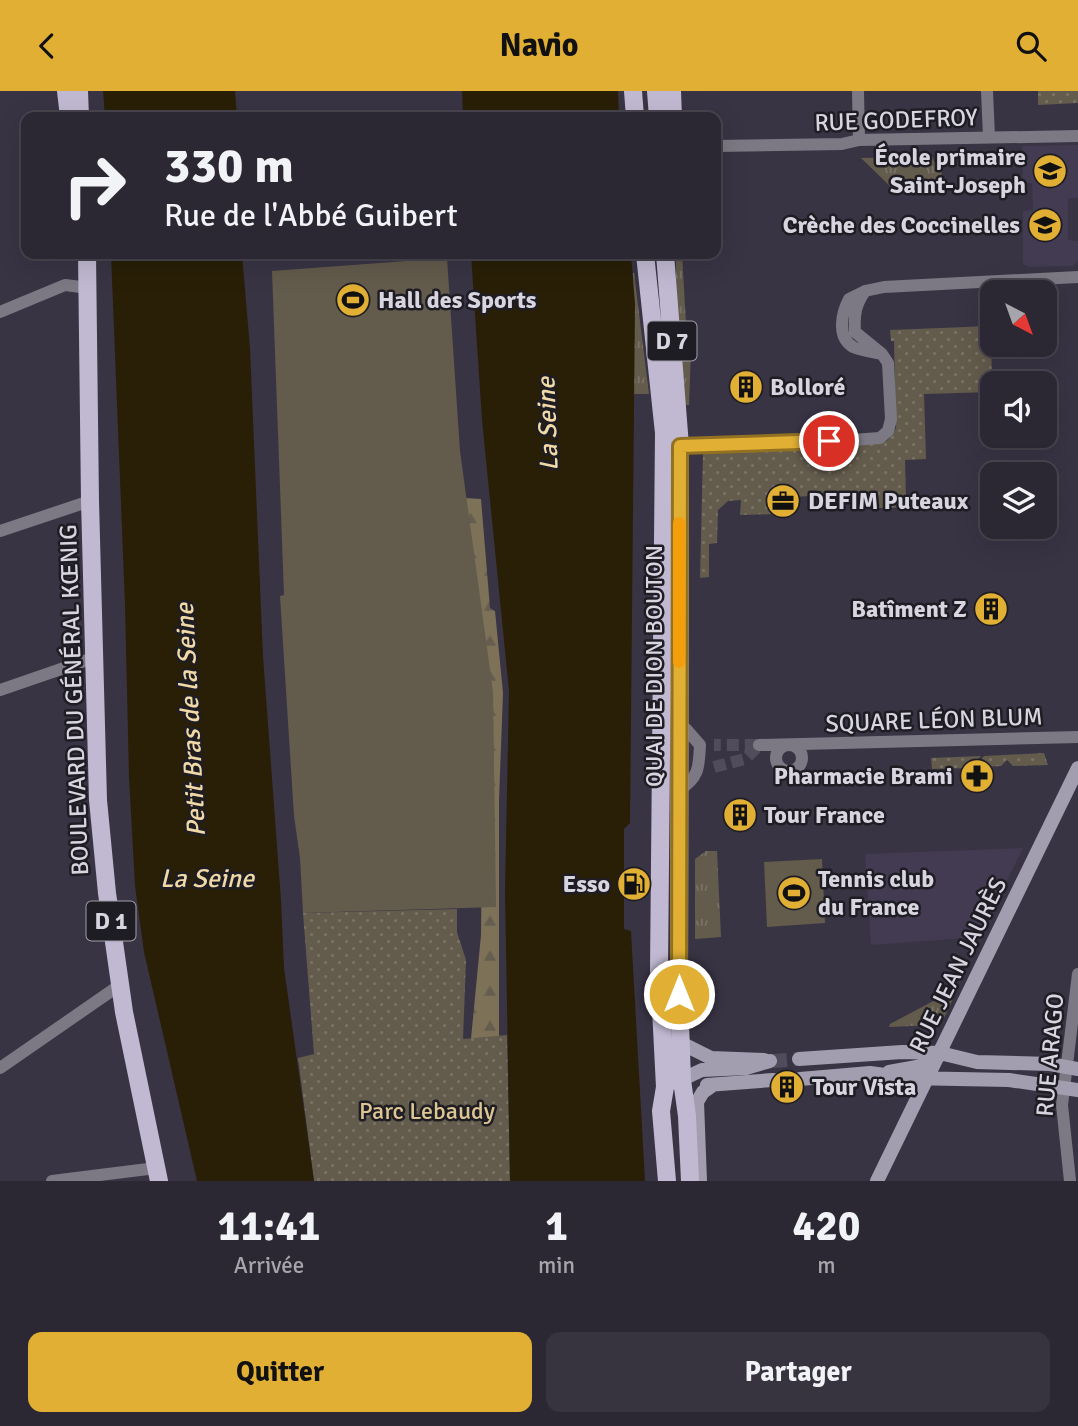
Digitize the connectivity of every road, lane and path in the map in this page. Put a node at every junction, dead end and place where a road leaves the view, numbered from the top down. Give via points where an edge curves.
1 (625, 91) edge
2 (633, 91) edge
3 (639, 91) edge
4 (655, 91) edge
5 (672, 91) edge
6 (858, 91) edge
7 (987, 91) edge
8 (77, 92) edge
9 (71, 112) edge
10 (79, 112) edge
11 (627, 112) edge
12 (635, 112) edge
13 (657, 112) edge
14 (673, 112) edge
15 (1078, 136) edge
16 (989, 137) junction
17 (859, 140) junction
18 (721, 146) edge
19 (87, 259) edge
20 (646, 259) edge
21 (665, 259) edge
22 (673, 259) edge
23 (667, 276) junction
24 (1078, 278) edge
25 (89, 288) junction
26 (0, 311) edge
27 (664, 433) junction
28 (680, 446) junction
29 (90, 501) junction
30 (0, 531) edge
31 (93, 658) junction
32 (0, 690) edge
33 (678, 725) junction
34 (1078, 737) edge
35 (700, 745) junction
36 (714, 745) tunnel mouth
37 (759, 745) dead end
38 (714, 767) tunnel mouth
39 (1078, 768) edge
40 (699, 769) junction
41 (679, 790) junction
42 (1078, 974) edge
43 (120, 985) junction
44 (681, 1043) junction
45 (940, 1052) junction
46 (820, 1058) junction
47 (799, 1059) tunnel mouth
48 (1035, 1063) junction
49 (1072, 1067) edge
50 (0, 1068) edge
51 (883, 1074) junction
52 (820, 1077) junction
53 (800, 1079) tunnel mouth
54 (928, 1079) junction
55 (774, 1080) tunnel mouth
56 (673, 1084) junction
57 (713, 1085) junction
58 (1071, 1089) edge
59 (157, 1175) edge
60 (52, 1181) edge
61 (667, 1181) edge
62 (690, 1181) edge
63 (700, 1181) edge
64 (877, 1181) edge
65 (1070, 1181) edge

1 - 11 main road
2 - 12 main road
3 - 4 main road via 646,97
4 - 13 main road
5 - 14 main road
6 - 17 street
7 - 16 street
8 - 9 main road
8 - 10 main road
15 - 16 street, RUE GODEFROY
16 - 17 street, RUE GODEFROY
17 - 18 street, RUE GODEFROY
19 - 25 main road, BOULEVARD DU GÉNÉRAL KŒNIG / D 1
20 - 27 main road, QUAI DE DION BOUTON / D 7
21 - 23 main road, QUAI DE DION BOUTON / D 7
22 - 23 main road
23 - 28 main road, QUAI DE DION BOUTON / D 7
24 - 28 street via 884,286 849,299 842,316 846,341 882,354 888,363 891,419 880,439
25 - 26 street via 65,285
25 - 29 main road, BOULEVARD DU GÉNÉRAL KŒNIG / D 1
27 - 28 street
27 - 56 main road, QUAI DE DION BOUTON / D 7 via 659,970
28 - 33 main road, QUAI DE DION BOUTON / D 7
29 - 30 street
29 - 31 main road, BOULEVARD DU GÉNÉRAL KŒNIG / D 1
31 - 32 street
31 - 43 main road, BOULEVARD DU GÉNÉRAL KŒNIG / D 1 via 98,800
33 - 35 street
33 - 41 main road, QUAI DE DION BOUTON / D 7
34 - 37 street, SQUARE LÉON BLUM
35 - 36 street
35 - 40 street
38 - 40 street
39 - 45 main road, RUE JEAN JAURÈS
40 - 41 street
41 - 44 main road, QUAI DE DION BOUTON / D 7
42 - 49 street, RUE ARAGO
43 - 50 street
43 - 59 main road, BOULEVARD DU GÉNÉRAL KŒNIG / D 1
44 - 56 main road, QUAI DE DION BOUTON / D 7
44 - 56 main road via 711,1058 771,1061 702,1070
45 - 46 main road
45 - 48 main road via 977,1062
45 - 51 main road via 928,1065
45 - 54 main road, RUE JEAN JAURÈS
46 - 47 main road
46 - 52 main road
48 - 49 main road
48 - 54 main road via 1006,1070 947,1067
49 - 58 street, RUE ARAGO
51 - 52 main road
51 - 54 main road
52 - 53 main road
54 - 58 main road via 1002,1080
54 - 64 main road, RUE JEAN JAURÈS
55 - 57 main road
56 - 57 main road
56 - 61 main road, QUAI DE DION BOUTON / D 7 via 661,1111
56 - 62 main road, QUAI DE DION BOUTON / D 7 via 687,1116
57 - 63 main road via 696,1102
58 - 65 street, RUE ARAGO via 1062,1108
59 - 60 street

